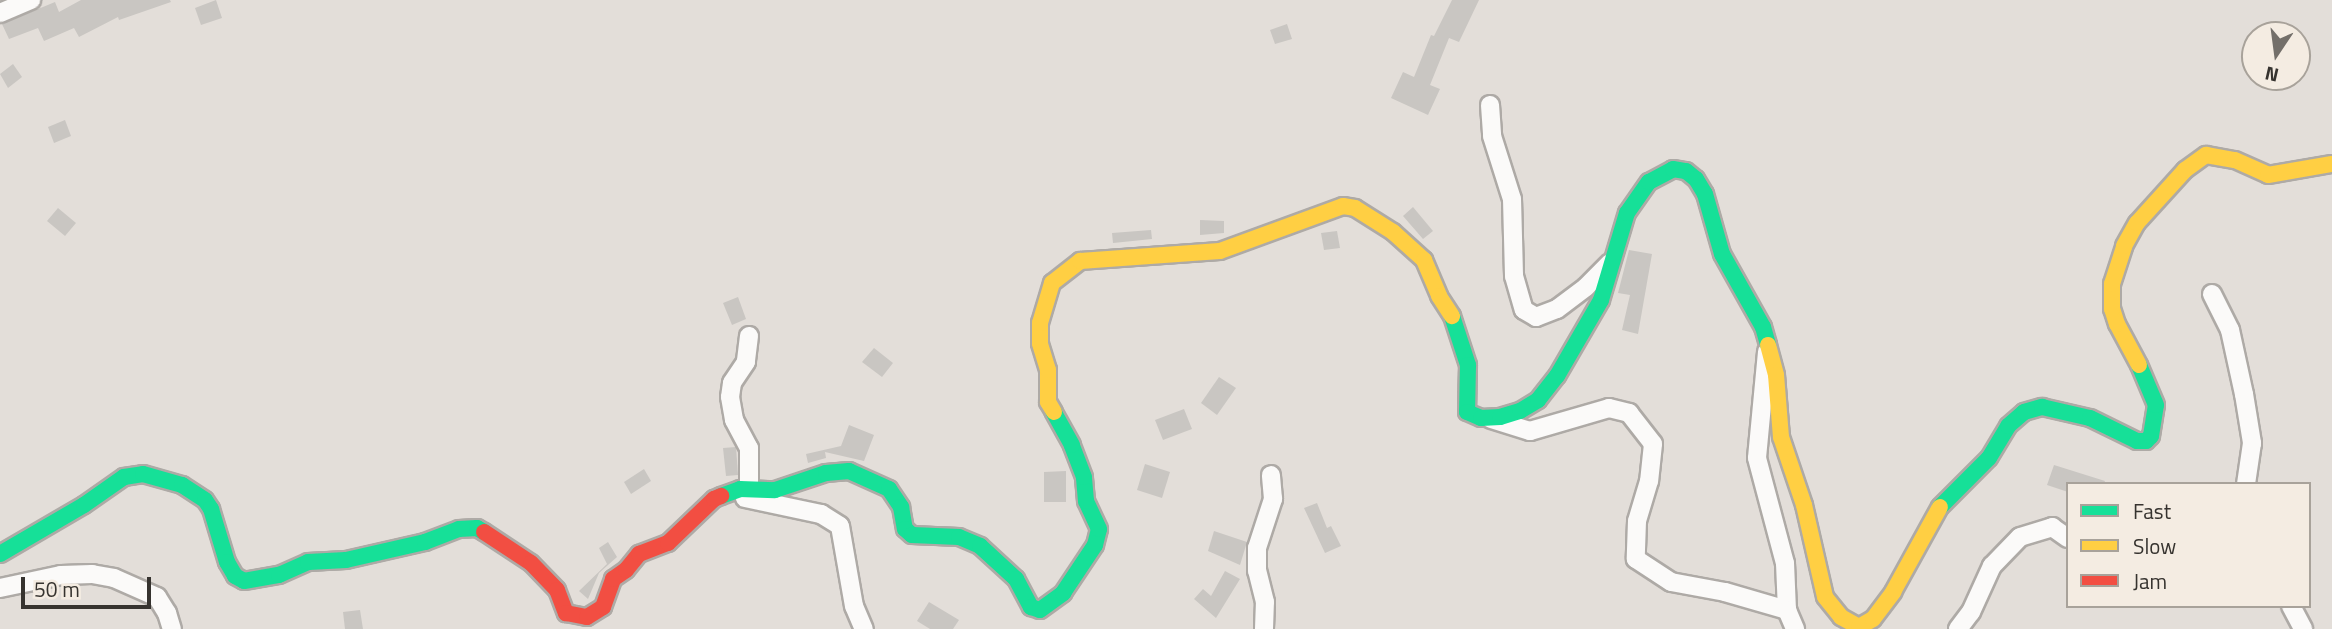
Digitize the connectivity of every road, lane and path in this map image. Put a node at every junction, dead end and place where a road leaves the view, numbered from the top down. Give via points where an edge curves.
1 (32, 0) edge
2 (0, 13) edge
3 (1490, 105) dead end
4 (2332, 164) edge
5 (1610, 263) junction
6 (2212, 295) dead end
7 (749, 336) dead end
8 (1768, 341) junction
9 (1491, 419) junction
10 (1271, 475) dead end
11 (2246, 482) edge
12 (749, 488) junction
13 (720, 496) junction
14 (2066, 537) edge
15 (0, 554) edge
16 (0, 588) edge
17 (2292, 608) edge
18 (1787, 610) junction
19 (172, 629) edge
20 (864, 629) edge
21 (1265, 629) edge
22 (1795, 629) edge
23 (1958, 629) edge
24 (2302, 629) edge

1 - 2 street
3 - 5 street via 1492,136 1512,199 1514,276 1524,310 1536,317 1557,309
4 - 8 street via 2268,175 2225,156 2206,155 2185,170 2137,223 2112,284 2117,324 2156,405 2151,436 2137,441 2090,418 2042,407 2024,411 2008,426 1989,458 1948,496 1893,592 1873,619 1859,627 1841,617 1825,597 1804,505 1782,437
5 - 8 street via 1627,213 1649,181 1674,169 1686,171 1705,194 1722,254
5 - 9 street via 1601,300 1544,394 1520,411
6 - 11 street via 2230,330 2244,394 2252,443
7 - 12 street via 746,362 732,383 730,397 734,420 749,448
8 - 18 street via 1757,458 1785,563
9 - 12 street via 1467,412 1465,349 1424,260 1372,217 1343,206 1220,251 1080,261 1052,283 1040,323 1047,396 1072,446 1084,477 1086,501 1099,530 1095,545 1063,593 1047,607 1031,607 1016,579 969,540 919,538 908,533 901,507 889,489 860,474 837,471 775,490
9 - 18 street via 1530,431 1609,408 1629,413 1653,444 1637,521 1636,559 1671,582
10 - 21 street via 1273,499 1257,548
12 - 13 street
13 - 15 street via 660,548 639,554 613,579 603,607 587,617 566,613 557,590 531,563 477,528 356,558 308,562 279,575 244,581 227,562 205,500 182,485 143,474 124,477
13 - 20 street via 807,510 835,520 842,531 854,607
14 - 23 street via 2052,527 2020,537 1992,566
16 - 19 street via 61,575 114,578 157,597
17 - 24 street
18 - 22 street

